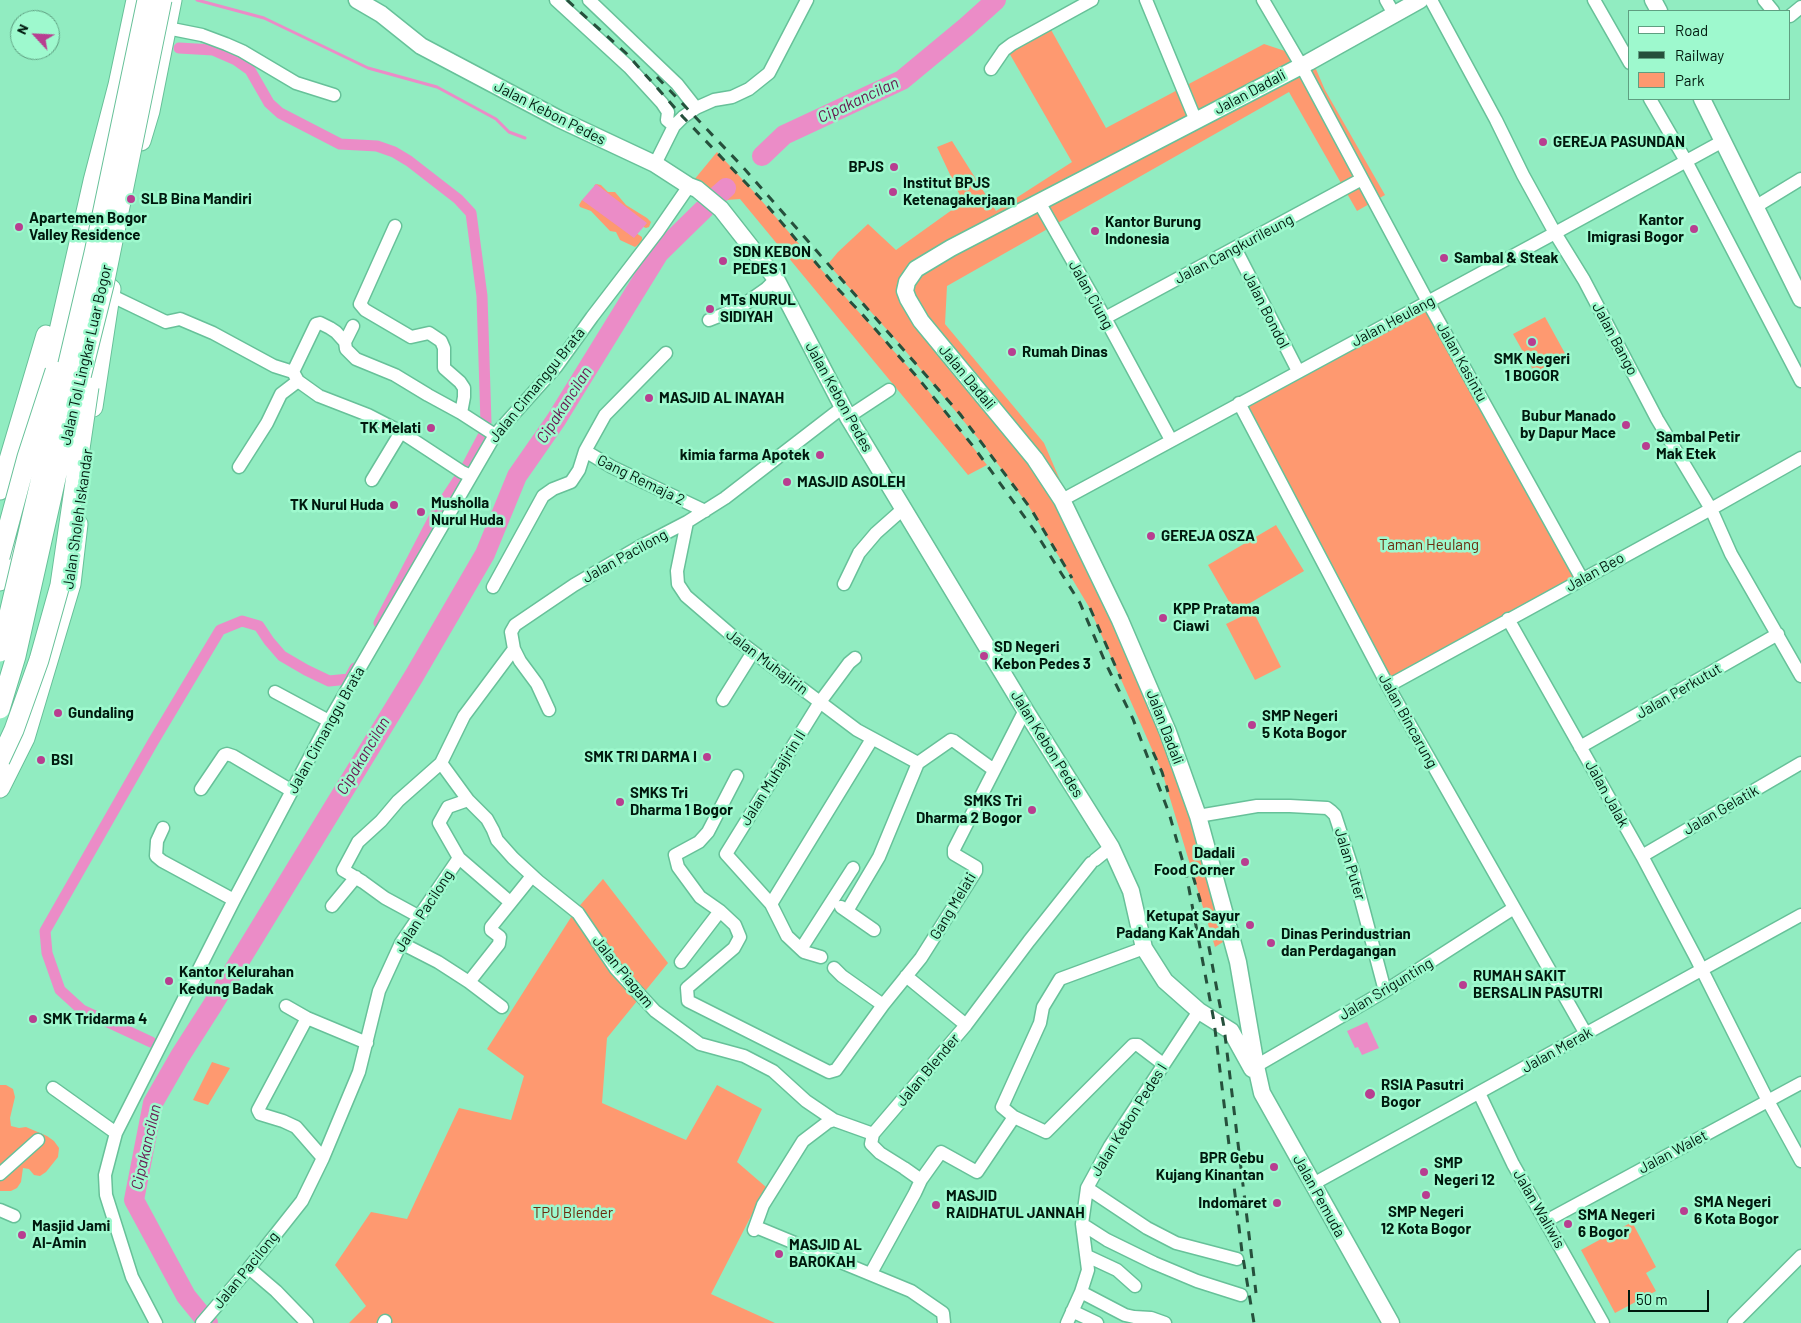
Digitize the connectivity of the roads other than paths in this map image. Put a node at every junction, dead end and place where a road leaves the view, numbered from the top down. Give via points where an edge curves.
1 (357, 0) edge
2 (556, 0) edge
3 (589, 0) edge
4 (807, 0) edge
5 (1092, 0) edge
6 (1146, 0) edge
7 (1263, 0) edge
8 (1420, 0) edge
9 (1431, 0) edge
10 (1594, 0) edge
11 (1764, 0) edge
12 (133, 3) edge
13 (1390, 7) edge
14 (1801, 7) edge
15 (166, 10) edge
16 (1773, 10) edge
17 (1791, 15) edge
18 (1628, 60) edge
19 (1301, 65) junction
20 (991, 69) dead end
21 (334, 96) dead end
22 (1651, 100) edge
23 (1702, 100) edge
24 (696, 108) junction
25 (1196, 121) junction
26 (674, 126) junction
27 (1723, 141) junction
28 (1686, 161) junction
29 (655, 164) junction
30 (1362, 179) junction
31 (1801, 179) edge
32 (689, 186) junction
33 (1038, 202) junction
34 (1756, 207) junction
35 (396, 226) dead end
36 (1555, 233) junction
37 (86, 248) junction
38 (1234, 248) junction
39 (1796, 275) edge
40 (776, 278) junction
41 (107, 290) junction
42 (1801, 299) edge
43 (1428, 302) junction
44 (1105, 318) junction
45 (709, 320) dead end
46 (353, 326) dead end
47 (104, 330) junction
48 (345, 342) junction
49 (666, 353) dead end
50 (1298, 371) junction
51 (49, 375) junction
52 (296, 376) junction
53 (1801, 381) edge
54 (83, 384) junction
55 (889, 390) dead end
56 (1240, 403) junction
57 (461, 412) junction
58 (846, 412) junction
59 (402, 432) junction
60 (495, 435) junction
61 (1171, 440) junction
62 (585, 451) junction
63 (1801, 458) edge
64 (239, 467) dead end
65 (462, 472) junction
66 (372, 480) dead end
67 (0, 490) edge
68 (1062, 500) junction
69 (903, 509) junction
70 (1711, 509) junction
71 (705, 511) junction
72 (687, 522) junction
73 (0, 557) edge
74 (1582, 579) junction
75 (0, 581) edge
76 (844, 584) dead end
77 (493, 587) dead end
78 (1508, 619) junction
79 (1778, 634) junction
80 (514, 649) junction
81 (0, 652) edge
82 (753, 652) junction
83 (855, 658) dead end
84 (1801, 676) edge
85 (1388, 686) junction
86 (275, 692) dead end
87 (723, 700) dead end
88 (820, 702) junction
89 (0, 709) edge
90 (549, 710) dead end
91 (1025, 710) junction
92 (329, 721) junction
93 (0, 722) edge
94 (872, 739) junction
95 (1580, 747) junction
96 (0, 760) edge
97 (441, 763) junction
98 (918, 763) junction
99 (1801, 763) edge
100 (994, 770) junction
101 (737, 776) dead end
102 (0, 788) edge
103 (201, 789) dead end
104 (292, 791) junction
105 (468, 800) junction
106 (1203, 815) junction
107 (164, 828) dead end
108 (1111, 847) junction
109 (1642, 856) junction
110 (459, 858) junction
111 (853, 868) dead end
112 (532, 876) junction
113 (356, 877) junction
114 (234, 900) junction
115 (510, 902) junction
116 (832, 902) junction
117 (772, 904) junction
118 (332, 906) dead end
119 (1514, 908) junction
120 (720, 911) junction
121 (847, 911) junction
122 (1801, 915) edge
123 (420, 917) junction
124 (874, 930) dead end
125 (401, 943) junction
126 (1144, 948) junction
127 (801, 949) junction
128 (821, 957) dead end
129 (681, 962) dead end
130 (834, 968) dead end
131 (1702, 970) junction
132 (906, 976) junction
133 (470, 982) junction
134 (1385, 991) junction
135 (883, 1005) junction
136 (286, 1006) dead end
137 (502, 1007) dead end
138 (1199, 1012) junction
139 (1248, 1014) junction
140 (306, 1018) junction
141 (966, 1025) junction
142 (1231, 1031) junction
143 (1586, 1034) junction
144 (367, 1042) junction
145 (1163, 1064) junction
146 (1256, 1066) junction
147 (1801, 1082) edge
148 (53, 1088) dead end
149 (1479, 1092) junction
150 (1262, 1093) junction
151 (1768, 1101) junction
152 (1014, 1118) junction
153 (834, 1120) junction
154 (116, 1133) junction
155 (873, 1134) junction
156 (38, 1140) dead end
157 (323, 1158) junction
158 (1801, 1161) edge
159 (0, 1174) edge
160 (921, 1180) junction
161 (1313, 1184) junction
162 (1087, 1188) junction
163 (0, 1210) edge
164 (14, 1216) dead end
165 (1546, 1221) junction
166 (1082, 1224) junction
167 (1087, 1256) junction
168 (1801, 1256) edge
169 (1237, 1259) dead end
170 (249, 1268) junction
171 (871, 1274) junction
172 (1135, 1286) dead end
173 (1081, 1292) junction
174 (1241, 1295) dead end
175 (1069, 1317) edge
176 (205, 1322) edge
177 (156, 1323) edge
178 (306, 1323) edge
179 (944, 1323) edge
180 (1097, 1323) edge
181 (1165, 1323) edge
182 (1390, 1323) edge
183 (1603, 1323) edge
184 (1734, 1323) edge

1 - 29 main road, Jalan Kebon Pedes via 382,14 421,46 559,120
2 - 26 street via 629,67 662,103 668,112 667,120
3 - 24 street via 677,84
4 - 24 street via 770,73 749,90
5 - 20 street via 1012,44
6 - 25 street
7 - 19 street, Jalan Kasintu
8 - 13 main road, Jalan Dadali
9 - 36 street, Jalan Bango
10 - 18 street
11 - 16 street
12 - 37 highway, Jalan Tol Lingkar Luar Bogor, bridge
12 - 37 highway via 112,71
13 - 19 main road, Jalan Dadali via 1386,20
14 - 17 street
15 - 21 street via 202,35 242,51 296,83
15 - 41 highway, Jalan Tol Lingkar Luar Bogor, bridge
15 - 41 highway, Jalan Sholeh Iskandar via 150,110
19 - 25 main road, Jalan Dadali
19 - 30 street, Jalan Kasintu
22 - 28 street
23 - 27 main road
24 - 26 street
25 - 33 main road, Jalan Dadali
26 - 29 street
27 - 28 street, Jalan Heulang
27 - 34 main road
28 - 36 street, Jalan Heulang
28 - 53 street
29 - 32 main road, Jalan Kebon Pedes
30 - 38 street, Jalan Cangkurileung
30 - 43 street, Jalan Kasintu
31 - 34 street
32 - 40 main road, Jalan Kebon Pedes via 721,209
32 - 60 street, Jalan Cimanggu Brata via 556,367
33 - 44 street, Jalan Ciung
33 - 68 main road, Jalan Dadali via 916,270 905,291 921,321 1035,459
34 - 39 main road
35 - 57 street via 360,302 361,306 411,337 429,333 442,341 444,368 464,388
36 - 43 street, Jalan Heulang
36 - 70 street, Jalan Bango via 1584,280 1657,419
37 - 51 highway
37 - 67 highway via 63,282
37 - 73 highway, bridge
37 - 81 highway, Jalan Tol Lingkar Luar Bogor, bridge
38 - 44 street, Jalan Cangkurileung
38 - 50 street, Jalan Bondol
39 - 42 main road
40 - 45 street via 739,308
40 - 58 main road, Jalan Kebon Pedes
41 - 47 highway, Jalan Sholeh Iskandar
41 - 52 street via 166,322 180,319 205,329
41 - 89 highway, Jalan Tol Lingkar Luar Bogor, bridge via 59,466 16,656
41 - 96 highway, bridge via 60,585 39,660
43 - 50 street, Jalan Heulang
43 - 74 street, Jalan Kasintu
44 - 61 street, Jalan Ciung
46 - 48 street
47 - 54 highway, Jalan Sholeh Iskandar
47 - 102 highway, Jalan Sholeh Iskandar via 71,584 24,738
48 - 52 street via 330,328 316,324
48 - 57 street via 346,349 356,360 395,375
49 - 62 street, Gang Remaja 2 via 604,416
50 - 56 street, Jalan Heulang
51 - 54 highway
51 - 75 highway
52 - 59 street via 319,396
52 - 64 street via 281,394 268,422
54 - 93 highway, Jalan Sholeh Iskandar via 18,683
55 - 58 street, Jalan Pacilong
56 - 61 street, Jalan Heulang
56 - 85 street, Jalan Bincarung
57 - 60 street
58 - 69 main road, Jalan Kebon Pedes
58 - 71 street, Jalan Pacilong
59 - 65 street
59 - 66 street
60 - 65 street, Jalan Cimanggu Brata
61 - 68 street, Jalan Heulang
62 - 71 street, Gang Remaja 2
62 - 77 street via 571,482 543,496
63 - 70 street, Jalan Beo
65 - 92 street, Jalan Cimanggu Brata
68 - 106 main road, Jalan Dadali via 1152,691
69 - 76 street via 859,552
69 - 91 main road, Jalan Kebon Pedes
70 - 74 street, Jalan Beo
70 - 79 street, Jalan Bango via 1731,554
71 - 72 street, Jalan Pacilong
72 - 80 street, Jalan Pacilong via 639,546 515,625 511,632
72 - 82 street, Jalan Muhajirin via 677,571 678,584 702,611
74 - 78 street, Jalan Beo
78 - 85 street, Jalan Beo
78 - 95 street, Jalan Jalak
79 - 84 street, Jalan Bango
79 - 95 street, Jalan Perkutut
80 - 90 street via 537,684
80 - 97 street via 464,716
82 - 87 street
82 - 88 street, Jalan Muhajirin
83 - 88 street, Jalan Muhajirin II
85 - 119 street, Jalan Bincarung
86 - 92 street
88 - 94 street, Jalan Muhajirin
88 - 117 street, Jalan Muhajirin II via 726,854
91 - 100 street, Gang Melati
91 - 108 main road, Jalan Kebon Pedes
92 - 104 street, Jalan Cimanggu Brata
94 - 98 street, Jalan Muhajirin
94 - 117 street
95 - 109 street, Jalan Jalak
97 - 105 street
97 - 113 street via 358,842 343,870
98 - 100 street via 951,740
98 - 121 street via 879,857
99 - 109 street, Jalan Gelatik
100 - 132 street, Gang Melati via 954,850 954,854 976,871
101 - 120 street via 708,832 699,842 675,855 678,867 700,896
103 - 104 street via 227,754
104 - 114 street, Jalan Cimanggu Brata
105 - 110 street, Jalan Pacilong via 448,807 439,823
105 - 112 street, Jalan Piagam via 487,820 497,840
106 - 134 street, Jalan Puter via 1257,806 1300,806 1331,811 1354,870
106 - 139 main road, Jalan Dadali
107 - 114 street via 157,841 156,856
108 - 126 main road, Jalan Kebon Pedes via 1131,892
108 - 141 street, Jalan Blender via 1093,862
109 - 131 street, Jalan Jalak
110 - 115 street
110 - 123 street, Jalan Pacilong
111 - 116 street
112 - 115 street
112 - 153 street, Jalan Piagam via 578,912 616,969 655,1011 700,1044 744,1056 773,1071 806,1101
113 - 118 street
113 - 123 street
114 - 154 street, Jalan Cimanggu Brata
115 - 133 street via 491,927 500,938 499,944
116 - 121 street
116 - 127 street
117 - 127 street via 787,936
119 - 134 street, Jalan Srigunting
119 - 143 street, Jalan Bincarung
120 - 129 street
120 - 135 street, Gang Melati via 735,925 740,938 734,948 687,988 688,1001 829,1072 836,1070
121 - 124 street
122 - 131 street, Jalan Merak
123 - 125 street, Jalan Pacilong
125 - 133 street
125 - 144 street, Jalan Pacilong via 379,991
126 - 138 main road, Jalan Kebon Pedes via 1165,982
126 - 152 street via 1060,979 1042,1007 1040,1023 1002,1107
127 - 128 street
130 - 135 street
131 - 143 street, Jalan Merak
131 - 151 street, Jalan Jalak
132 - 135 street, Gang Melati
132 - 141 street
133 - 137 street
134 - 146 street, Jalan Srigunting
136 - 140 street
138 - 142 main road, Jalan Kebon Pedes
138 - 145 street, Jalan Kebon Pedes I
139 - 142 main road via 1245,1023
139 - 146 main road, Jalan Dadali
140 - 144 street
140 - 157 street via 258,1110 260,1114 296,1127
141 - 155 street, Jalan Blender
142 - 150 main road, Jalan Kebon Pedes via 1247,1057
143 - 149 street, Jalan Merak
144 - 157 street, Jalan Pacilong via 359,1072
145 - 152 street via 1138,1045 1133,1045 1046,1132
145 - 162 street, Jalan Kebon Pedes I
146 - 150 main road, Jalan Pemuda
147 - 151 street, Jalan Walet
148 - 154 street
149 - 161 street, Jalan Merak
149 - 165 street, Jalan Waliwis via 1513,1164
150 - 161 main road, Jalan Pemuda
151 - 158 street, Jalan Jalak
151 - 165 street, Jalan Walet
152 - 160 street via 977,1172 941,1152
153 - 155 street
153 - 171 street via 803,1142 763,1205 755,1228
154 - 177 street, Jalan Cimanggu Brata via 105,1175 106,1195 132,1277
155 - 160 street via 870,1144 880,1154
156 - 159 street
157 - 170 street, Jalan Pacilong via 302,1200
160 - 171 street
161 - 182 main road, Jalan Pemuda
162 - 166 street, Jalan Kebon Pedes I
162 - 169 street via 1176,1243
163 - 164 street
165 - 183 street, Jalan Waliwis
166 - 167 street, Jalan Kebon Pedes I
166 - 174 street via 1154,1263
167 - 172 street via 1124,1274
167 - 173 street, Jalan Kebon Pedes I via 1088,1270
168 - 184 street
170 - 176 street, Jalan Pacilong
170 - 178 street
171 - 179 street via 911,1291 943,1313
173 - 175 street, Jalan Kebon Pedes I
173 - 181 street via 1125,1315
175 - 180 street

